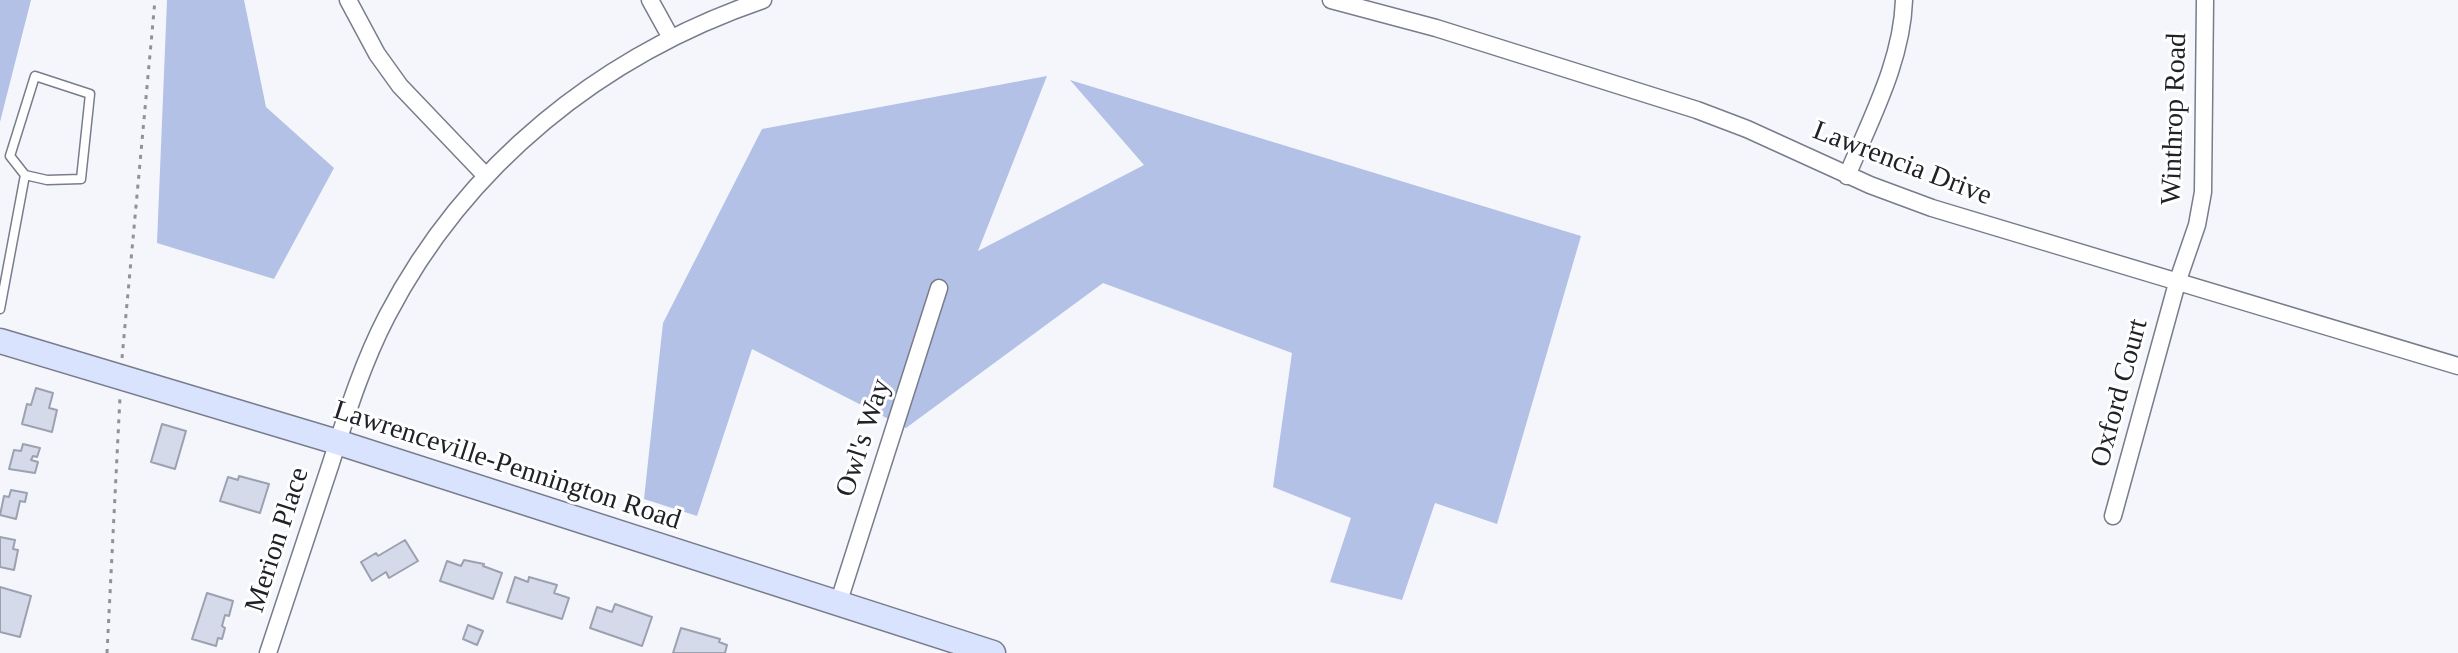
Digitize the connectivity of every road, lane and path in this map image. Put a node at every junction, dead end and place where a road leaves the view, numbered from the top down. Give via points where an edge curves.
1 (155, 0) edge
2 (348, 0) edge
3 (650, 0) edge
4 (763, 0) edge
5 (1331, 0) edge
6 (1904, 0) edge
7 (2205, 0) edge
8 (671, 38) junction
9 (25, 175) junction
10 (485, 175) junction
11 (1847, 176) junction
12 (2177, 283) junction
13 (939, 288) dead end
14 (0, 309) edge
15 (0, 341) edge
16 (2458, 366) edge
17 (120, 378) junction
18 (337, 442) junction
19 (2113, 516) dead end
20 (838, 604) junction
21 (963, 648) edge
22 (107, 653) edge
23 (268, 653) edge
24 (993, 653) edge

1 - 17 path
2 - 10 street via 400,86
3 - 8 street
4 - 8 street
5 - 11 street, Lawrencia Drive via 1697,110
6 - 11 street via 1891,68
7 - 12 street, Winthrop Road via 2203,192
8 - 10 street via 622,64 550,114
9 - 9 lane via 81,179 90,94 35,76 10,156
9 - 14 lane
10 - 18 street via 444,224 386,317
11 - 12 street, Lawrencia Drive via 1932,208
12 - 16 street, Lawrencia Drive
12 - 19 street, Oxford Court
13 - 20 street, Owl's Way
15 - 17 street, Lawrenceville-Pennington Road
17 - 18 street, Lawrenceville-Pennington Road
17 - 22 path
18 - 20 street, Lawrenceville-Pennington Road
18 - 23 street, Merion Place
20 - 21 street, Lawrenceville-Pennington Road
21 - 24 street, Lawrenceville-Pennington Road

